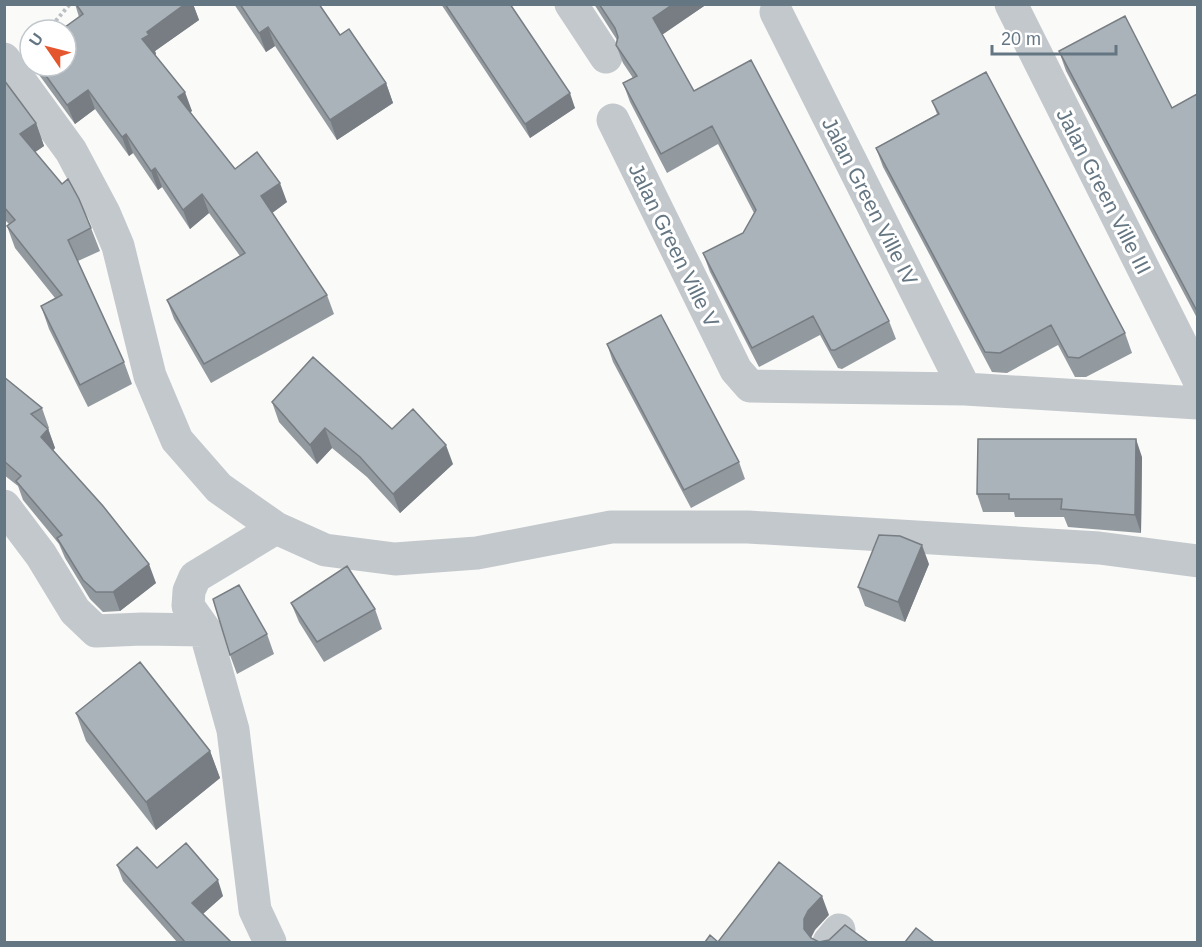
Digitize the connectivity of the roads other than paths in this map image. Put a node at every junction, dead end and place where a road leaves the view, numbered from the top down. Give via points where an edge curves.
1 (571, 4) edge
2 (1011, 4) edge
3 (776, 12) dead end
4 (606, 57) dead end
5 (4, 59) edge
6 (613, 120) dead end
7 (1197, 378) edge
8 (964, 389) junction
9 (1197, 403) edge
10 (4, 506) edge
11 (276, 528) junction
12 (1197, 561) edge
13 (205, 630) junction
14 (270, 942) edge

1 - 4 street
2 - 7 street, Jalan Green Ville III
3 - 8 street, Jalan Green Ville IV
5 - 11 street via 71,151 104,213 118,246 150,376 177,440 219,488
6 - 8 street, Jalan Green Ville V via 736,370 750,386
8 - 9 street
10 - 13 street via 41,555 75,611 96,631
11 - 12 street via 326,550 395,559 477,553 610,527 748,527 1087,547
11 - 13 street via 195,577 188,606
13 - 14 street via 233,730 255,910

